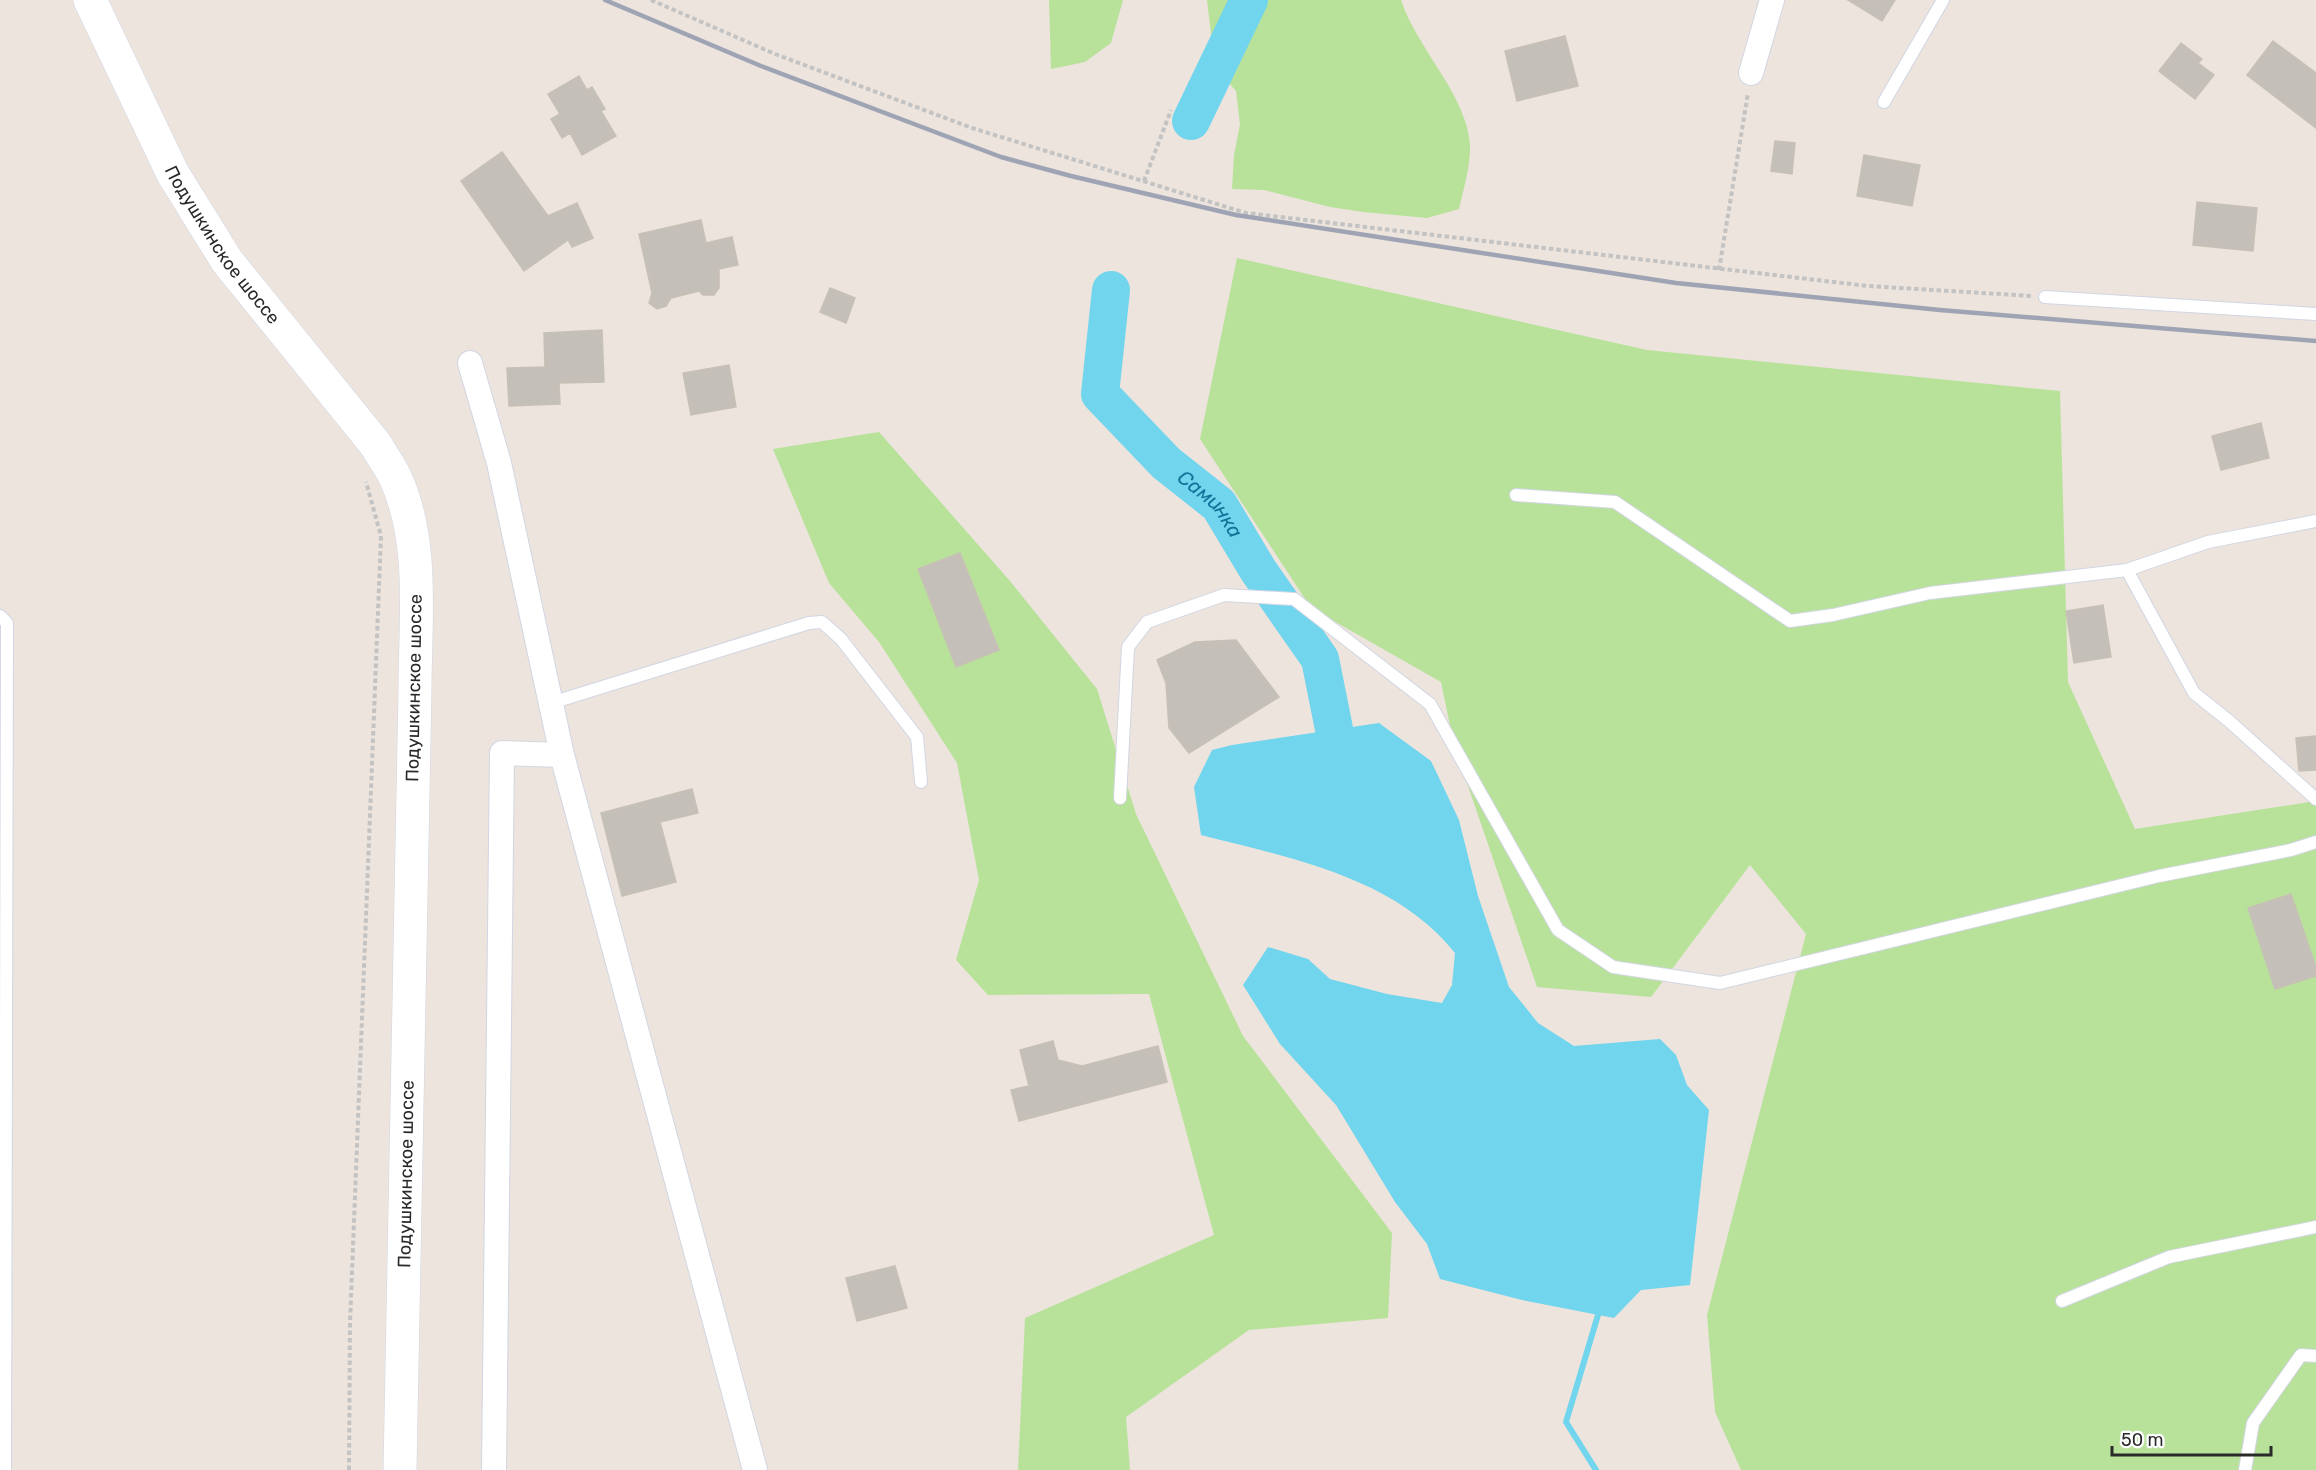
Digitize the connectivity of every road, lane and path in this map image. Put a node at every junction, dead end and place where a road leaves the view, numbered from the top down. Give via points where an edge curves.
1 (90, 0) edge
2 (651, 0) edge
3 (1772, 0) edge
4 (1943, 0) edge
5 (1751, 73) joint
6 (1884, 102) dead end
7 (1171, 110) dead end
8 (1144, 182) junction
9 (1719, 270) junction
10 (2045, 297) joint
11 (2316, 314) edge
12 (470, 363) dead end
13 (363, 472) dead end
14 (1516, 495) dead end
15 (2316, 521) edge
16 (2127, 570) junction
17 (0, 616) edge
18 (551, 703) junction
19 (562, 754) junction
20 (921, 782) dead end
21 (1120, 798) dead end
22 (2316, 799) edge
23 (2316, 842) edge
24 (2316, 1227) edge
25 (2062, 1301) dead end
26 (2316, 1356) edge
27 (5, 1470) edge
28 (349, 1470) edge
29 (400, 1470) edge
30 (494, 1470) edge
31 (755, 1470) edge
32 (2245, 1470) edge

1 - 29 main road, Подушкинское шоссе via 173,174 227,261 376,445 395,478 409,520 415,564 415,689
2 - 8 path via 775,54 972,128
3 - 5 street
4 - 6 lane
5 - 9 path
7 - 8 path
8 - 9 path via 1246,213
9 - 10 path via 1868,286
10 - 11 lane
12 - 18 street via 499,463
13 - 28 path via 381,536 350,1323
14 - 16 lane via 1615,502 1790,621 1930,593
15 - 16 lane via 2208,542
16 - 22 lane via 2194,693
17 - 27 lane via 7,623
18 - 19 street
18 - 20 lane via 822,622 841,639 917,737
19 - 30 street via 502,753
19 - 31 street
21 - 23 lane via 1128,647 1147,622 1224,595 1294,599 1430,704 1558,930 1613,968 1720,982 2158,876
24 - 25 lane via 2169,1257
26 - 32 lane via 2301,1355 2253,1423

